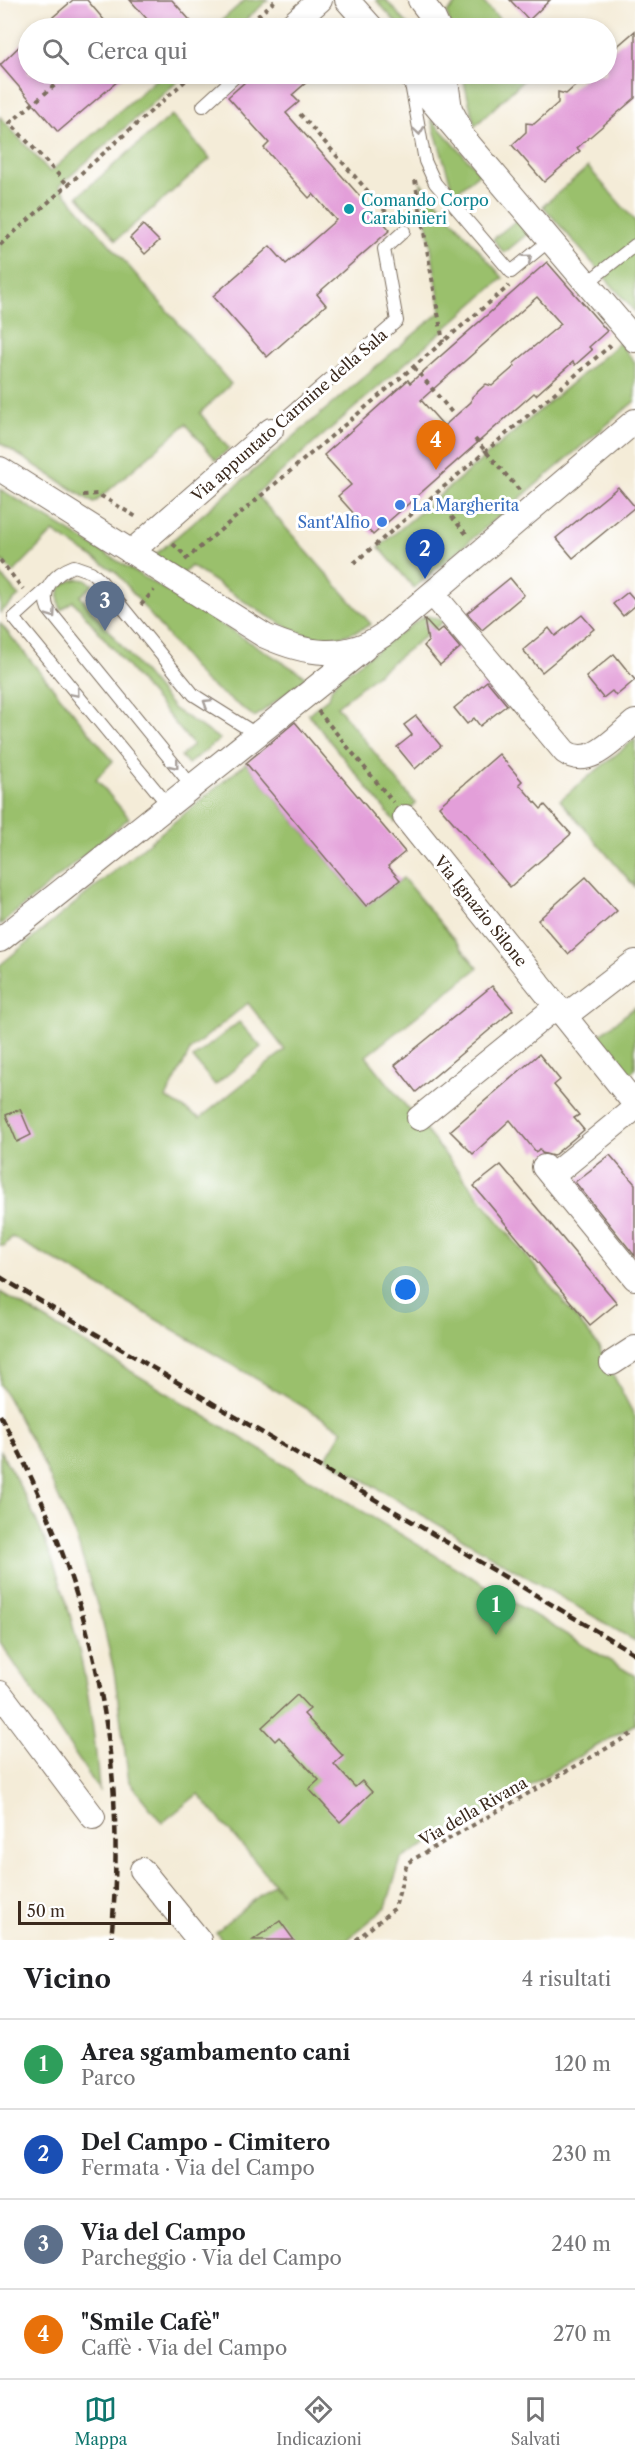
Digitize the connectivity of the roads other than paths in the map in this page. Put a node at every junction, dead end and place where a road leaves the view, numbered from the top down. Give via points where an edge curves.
1 (320, 0) edge
2 (347, 0) edge
3 (420, 0) edge
4 (299, 18) edge
5 (363, 18) edge
6 (433, 18) edge
7 (227, 84) edge
8 (411, 84) edge
9 (417, 84) edge
10 (446, 84) edge
11 (202, 106) dead end
12 (474, 151) junction
13 (404, 231) road end
14 (550, 240) junction
15 (635, 244) edge
16 (586, 283) junction
17 (631, 335) edge
18 (635, 421) edge
19 (271, 430) joint
20 (0, 469) edge
21 (131, 552) junction
22 (47, 588) junction
23 (433, 594) junction
24 (368, 645) junction
25 (635, 722) edge
26 (256, 734) junction
27 (192, 786) junction
28 (168, 806) junction
29 (405, 817) road end
30 (0, 940) edge
31 (635, 962) edge
32 (561, 1011) junction
33 (635, 1106) edge
34 (419, 1118) dead end
35 (635, 1278) edge
36 (635, 1348) edge
37 (612, 1363) dead end
38 (0, 1693) edge
39 (93, 1817) dead end
40 (142, 1870) dead end
41 (199, 1940) edge

1 - 4 street
2 - 5 street
3 - 6 street
7 - 11 lane
8 -> 14 lane via 427,167 440,192 511,272
9 - 12 street
10 - 12 street via 450,110
12 - 14 street
13 - 19 lane, Via appuntato Carmine della Sala via 384,249 398,321
14 - 16 street
15 - 16 lane
16 - 17 street
18 - 23 street
19 - 21 street, Via appuntato Carmine della Sala
20 - 21 street
21 - 24 street via 284,645 315,652 354,650
26 -> 22 lane via 194,695 101,581 74,566 65,569
22 -> 27 lane via 48,609
22 -> 28 lane via 14,618
23 - 24 street
23 - 25 street via 571,756 593,755
24 - 26 street
26 - 27 street
27 - 28 street
28 - 30 street
29 - 32 street, Via Ignazio Silone
31 - 32 street
32 - 33 street, Via Ignazio Silone
32 - 34 street
33 - 35 street via 548,1172
36 - 37 street
38 - 39 street
40 - 41 street

